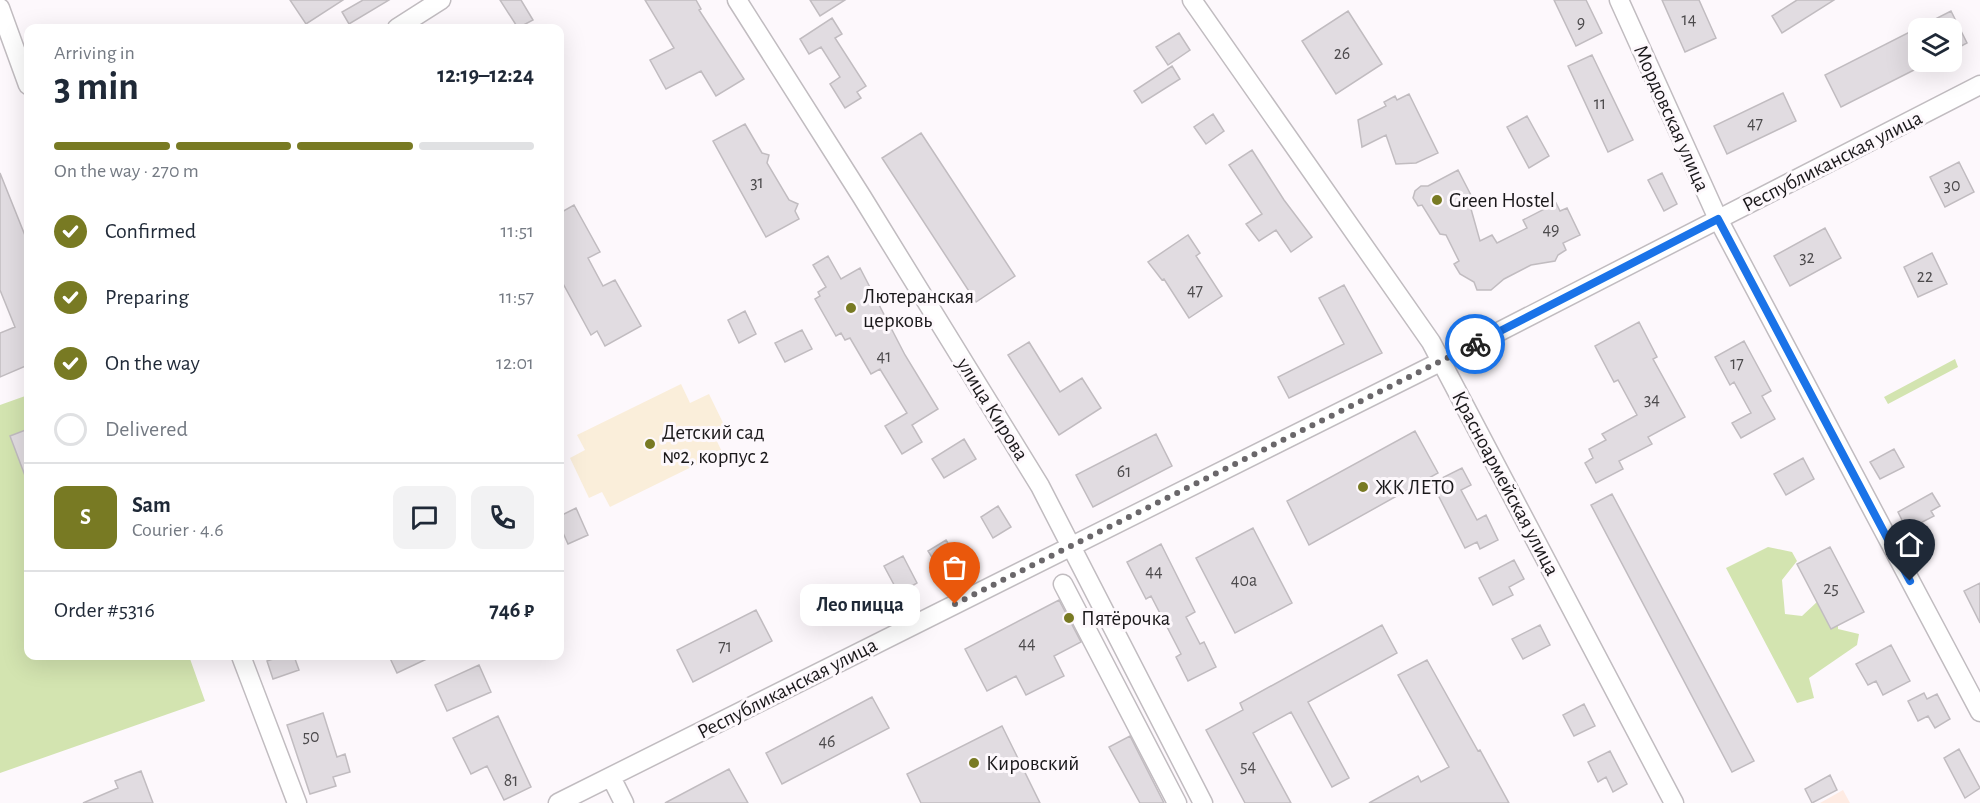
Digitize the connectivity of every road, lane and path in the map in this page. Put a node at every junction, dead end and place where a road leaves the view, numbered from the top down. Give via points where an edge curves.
1 (441, 0) edge
2 (737, 0) edge
3 (1192, 0) edge
4 (1619, 0) edge
5 (0, 8) edge
6 (403, 24) edge
7 (24, 74) edge
8 (1980, 85) edge
9 (1718, 219) junction
10 (1442, 361) junction
11 (1072, 546) junction
12 (1063, 584) dead end
13 (243, 660) edge
14 (1980, 712) edge
15 (610, 777) junction
16 (297, 803) edge
17 (558, 803) edge
18 (624, 803) edge
19 (1177, 803) edge
20 (1203, 803) edge
21 (1674, 803) edge

1 - 6 street
2 - 11 street, улица Кирова via 1001,421
3 - 10 street, Красноармейская улица
4 - 9 street, Мордовская улица
5 - 7 street
8 - 9 street, Республиканская улица
9 - 10 street, Республиканская улица
9 - 14 street, Мордовская улица
10 - 11 street, Республиканская улица
10 - 21 street, Красноармейская улица
11 - 15 street, Республиканская улица
11 - 20 street, улица Кирова
12 - 19 street
13 - 16 street
15 - 17 street, Республиканская улица
15 - 18 street

